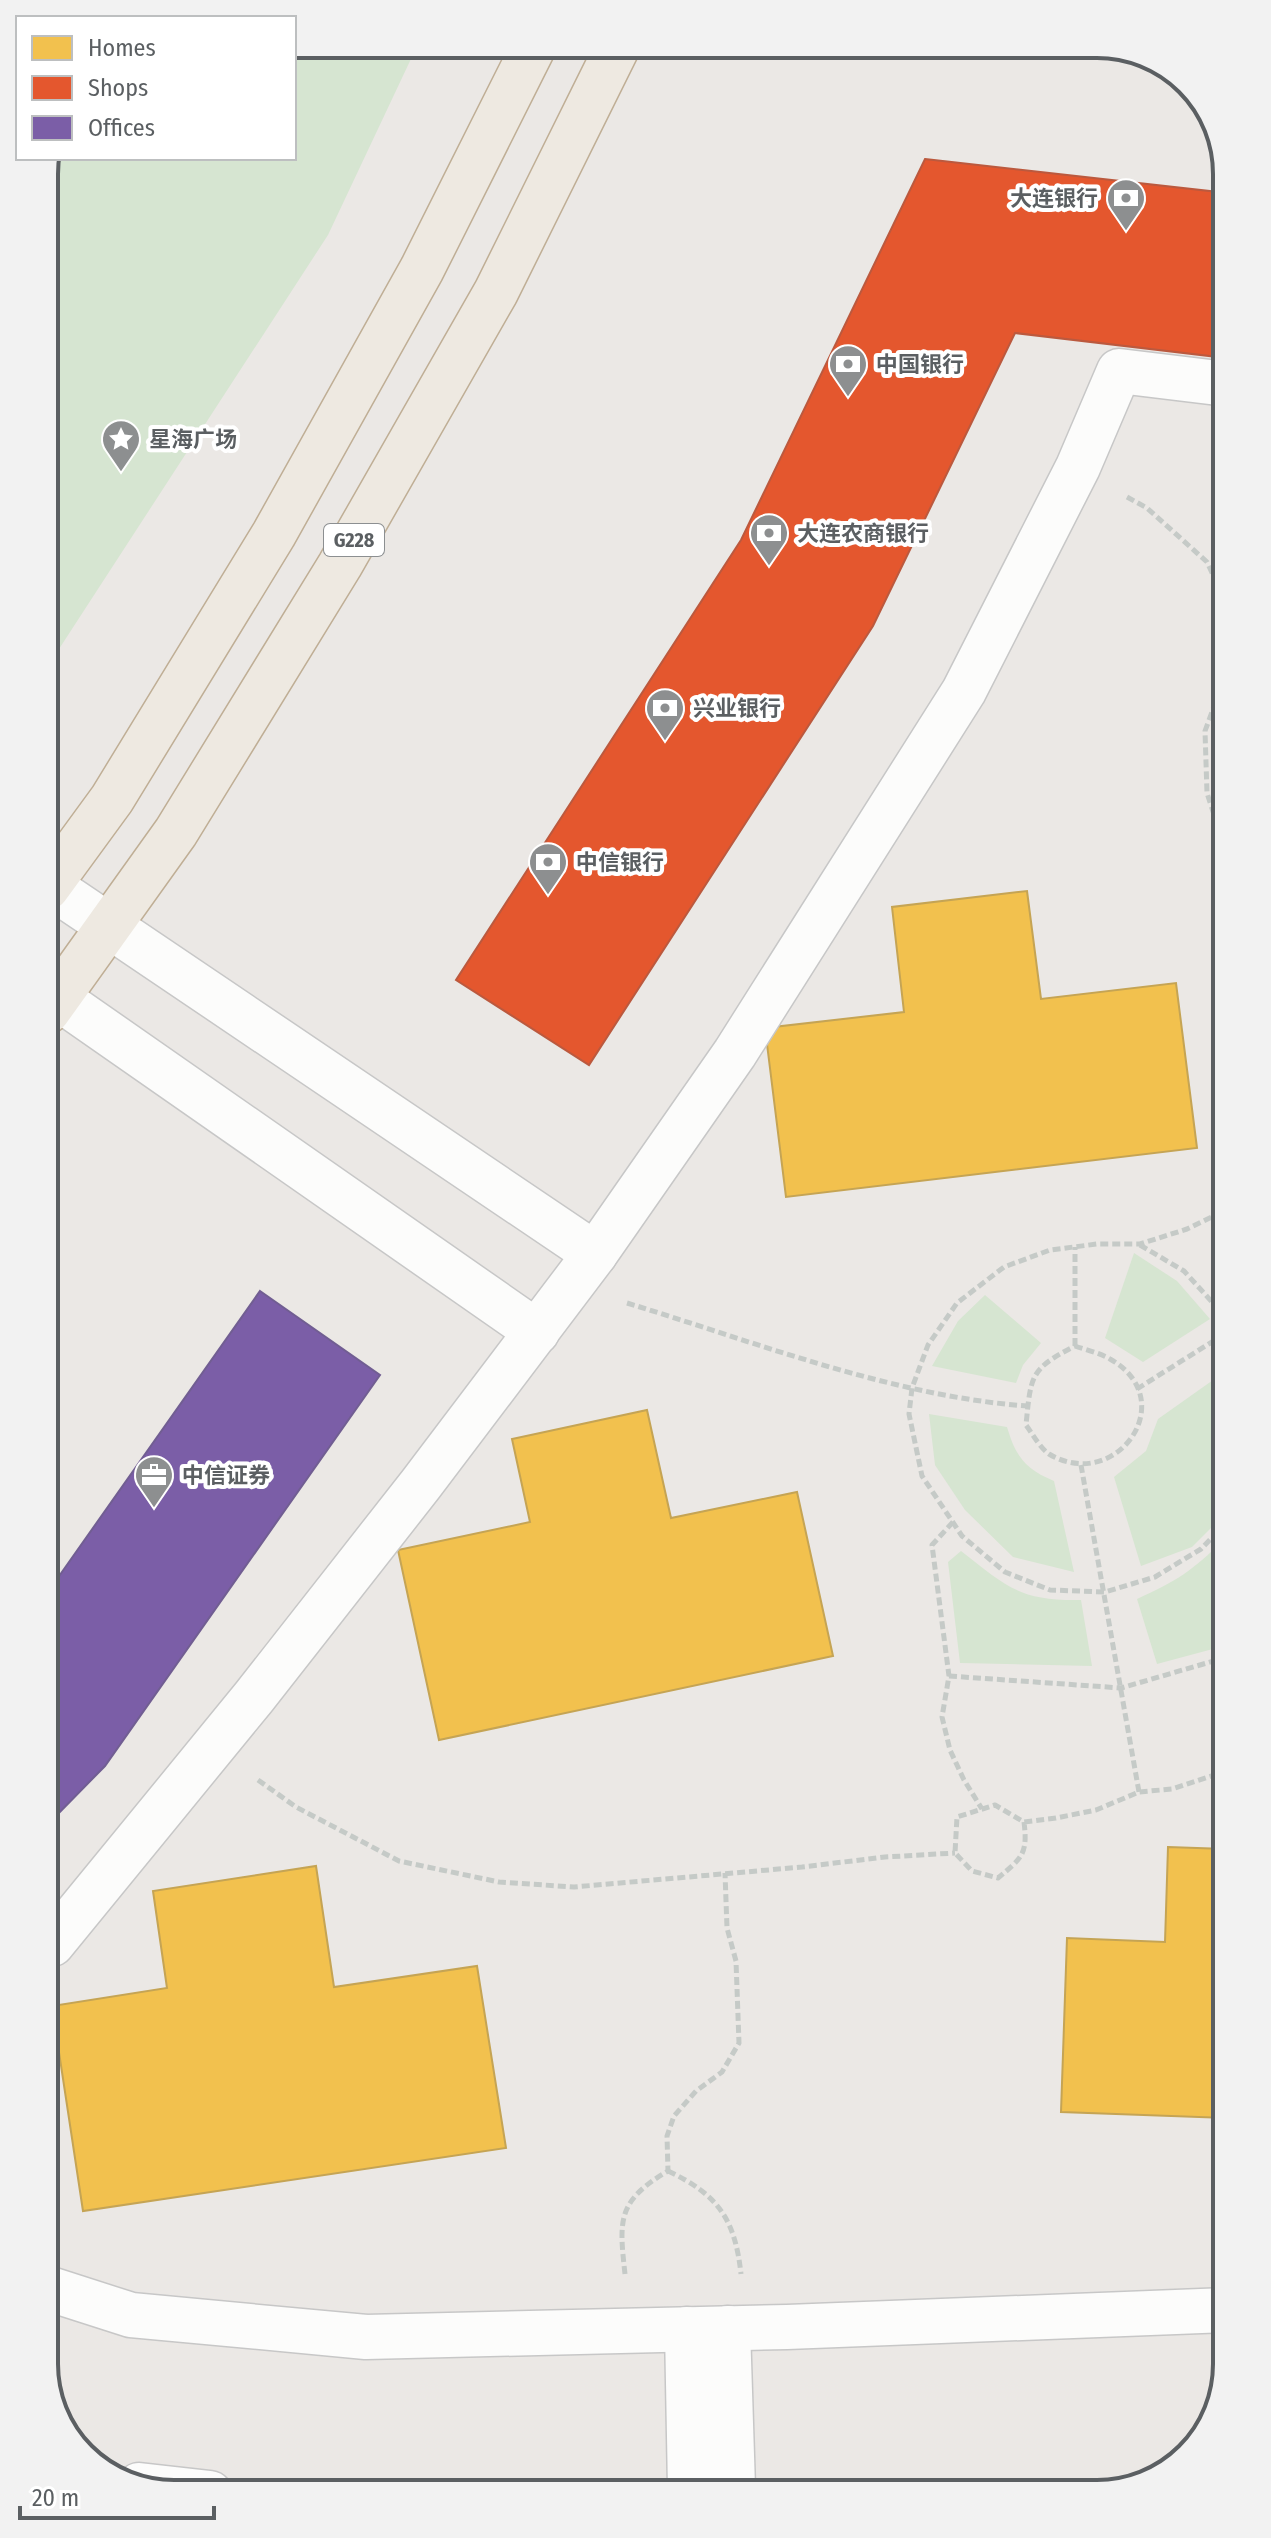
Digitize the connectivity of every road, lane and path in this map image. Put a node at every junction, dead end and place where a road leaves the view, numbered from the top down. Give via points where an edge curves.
1 (528, 58) edge
2 (612, 58) edge
3 (1213, 382) edge
4 (1078, 467) junction
5 (1213, 575) edge
6 (1213, 709) edge
7 (1213, 811) edge
8 (58, 872) edge
9 (58, 893) edge
10 (108, 926) junction
11 (58, 991) edge
12 (58, 1005) edge
13 (1213, 1216) edge
14 (1140, 1244) junction
15 (1075, 1247) junction
16 (583, 1270) junction
17 (1213, 1303) edge
18 (537, 1332) junction
19 (1213, 1341) edge
20 (1075, 1346) junction
21 (912, 1388) junction
22 (1137, 1389) junction
23 (1028, 1406) junction
24 (1081, 1465) junction
25 (953, 1522) junction
26 (1213, 1536) edge
27 (1105, 1592) junction
28 (1213, 1661) edge
29 (949, 1676) junction
30 (1121, 1688) junction
31 (213, 1747) junction
32 (1213, 1776) edge
33 (1139, 1792) junction
34 (982, 1809) junction
35 (1024, 1822) junction
36 (955, 1853) junction
37 (725, 1873) junction
38 (58, 1937) edge
39 (668, 2171) junction
40 (58, 2292) edge
41 (1213, 2310) edge
42 (721, 2328) junction
43 (630, 2331) junction
44 (692, 2480) edge
45 (732, 2480) edge

1 - 8 highway via 422,269 274,534 112,799
2 - 10 highway, G228 via 496,292 340,565 176,832
3 - 4 street via 1119,371
4 - 5 path via 1147,508 1207,562
4 - 16 street via 964,691 735,1053
6 - 7 path via 1205,731 1207,793
9 - 10 street
10 - 11 highway, G228
10 - 16 street
12 - 18 street
13 - 14 path
14 - 15 path
14 - 17 path via 1184,1271
15 - 20 path
15 - 21 path via 1004,1267 957,1303 928,1345
16 - 18 street
16 - 21 path via 859,1374
18 - 31 street
19 - 22 path
20 - 22 path via 1111,1359
20 - 23 path via 1043,1362 1029,1388
21 - 23 path
21 - 25 path via 909,1414 922,1476
22 - 24 path via 1141,1424 1128,1445 1101,1461
23 - 24 path via 1026,1425 1047,1453
24 - 27 path
25 - 27 path via 1005,1572 1050,1590
25 - 29 path via 932,1545
26 - 27 path via 1155,1577
27 - 30 path
28 - 30 path
29 - 30 path
29 - 34 path via 942,1717 947,1739
30 - 33 path
31 - 37 path via 296,1807 399,1861 499,1882 574,1887
31 - 38 street
32 - 33 path via 1172,1789
33 - 35 path via 1096,1810
34 - 35 path via 995,1805
34 - 36 path via 957,1817
35 - 36 path via 1027,1843 1020,1861 998,1878 972,1871
36 - 37 path
37 - 39 path via 739,2043 722,2072 674,2116 667,2136
39 - 42 path via 690,2181 714,2202 738,2243
39 - 43 path via 643,2185 629,2202 620,2230
40 - 43 street via 131,2315 366,2337
41 - 42 street
42 - 43 street
42 - 44 street
42 - 45 street

